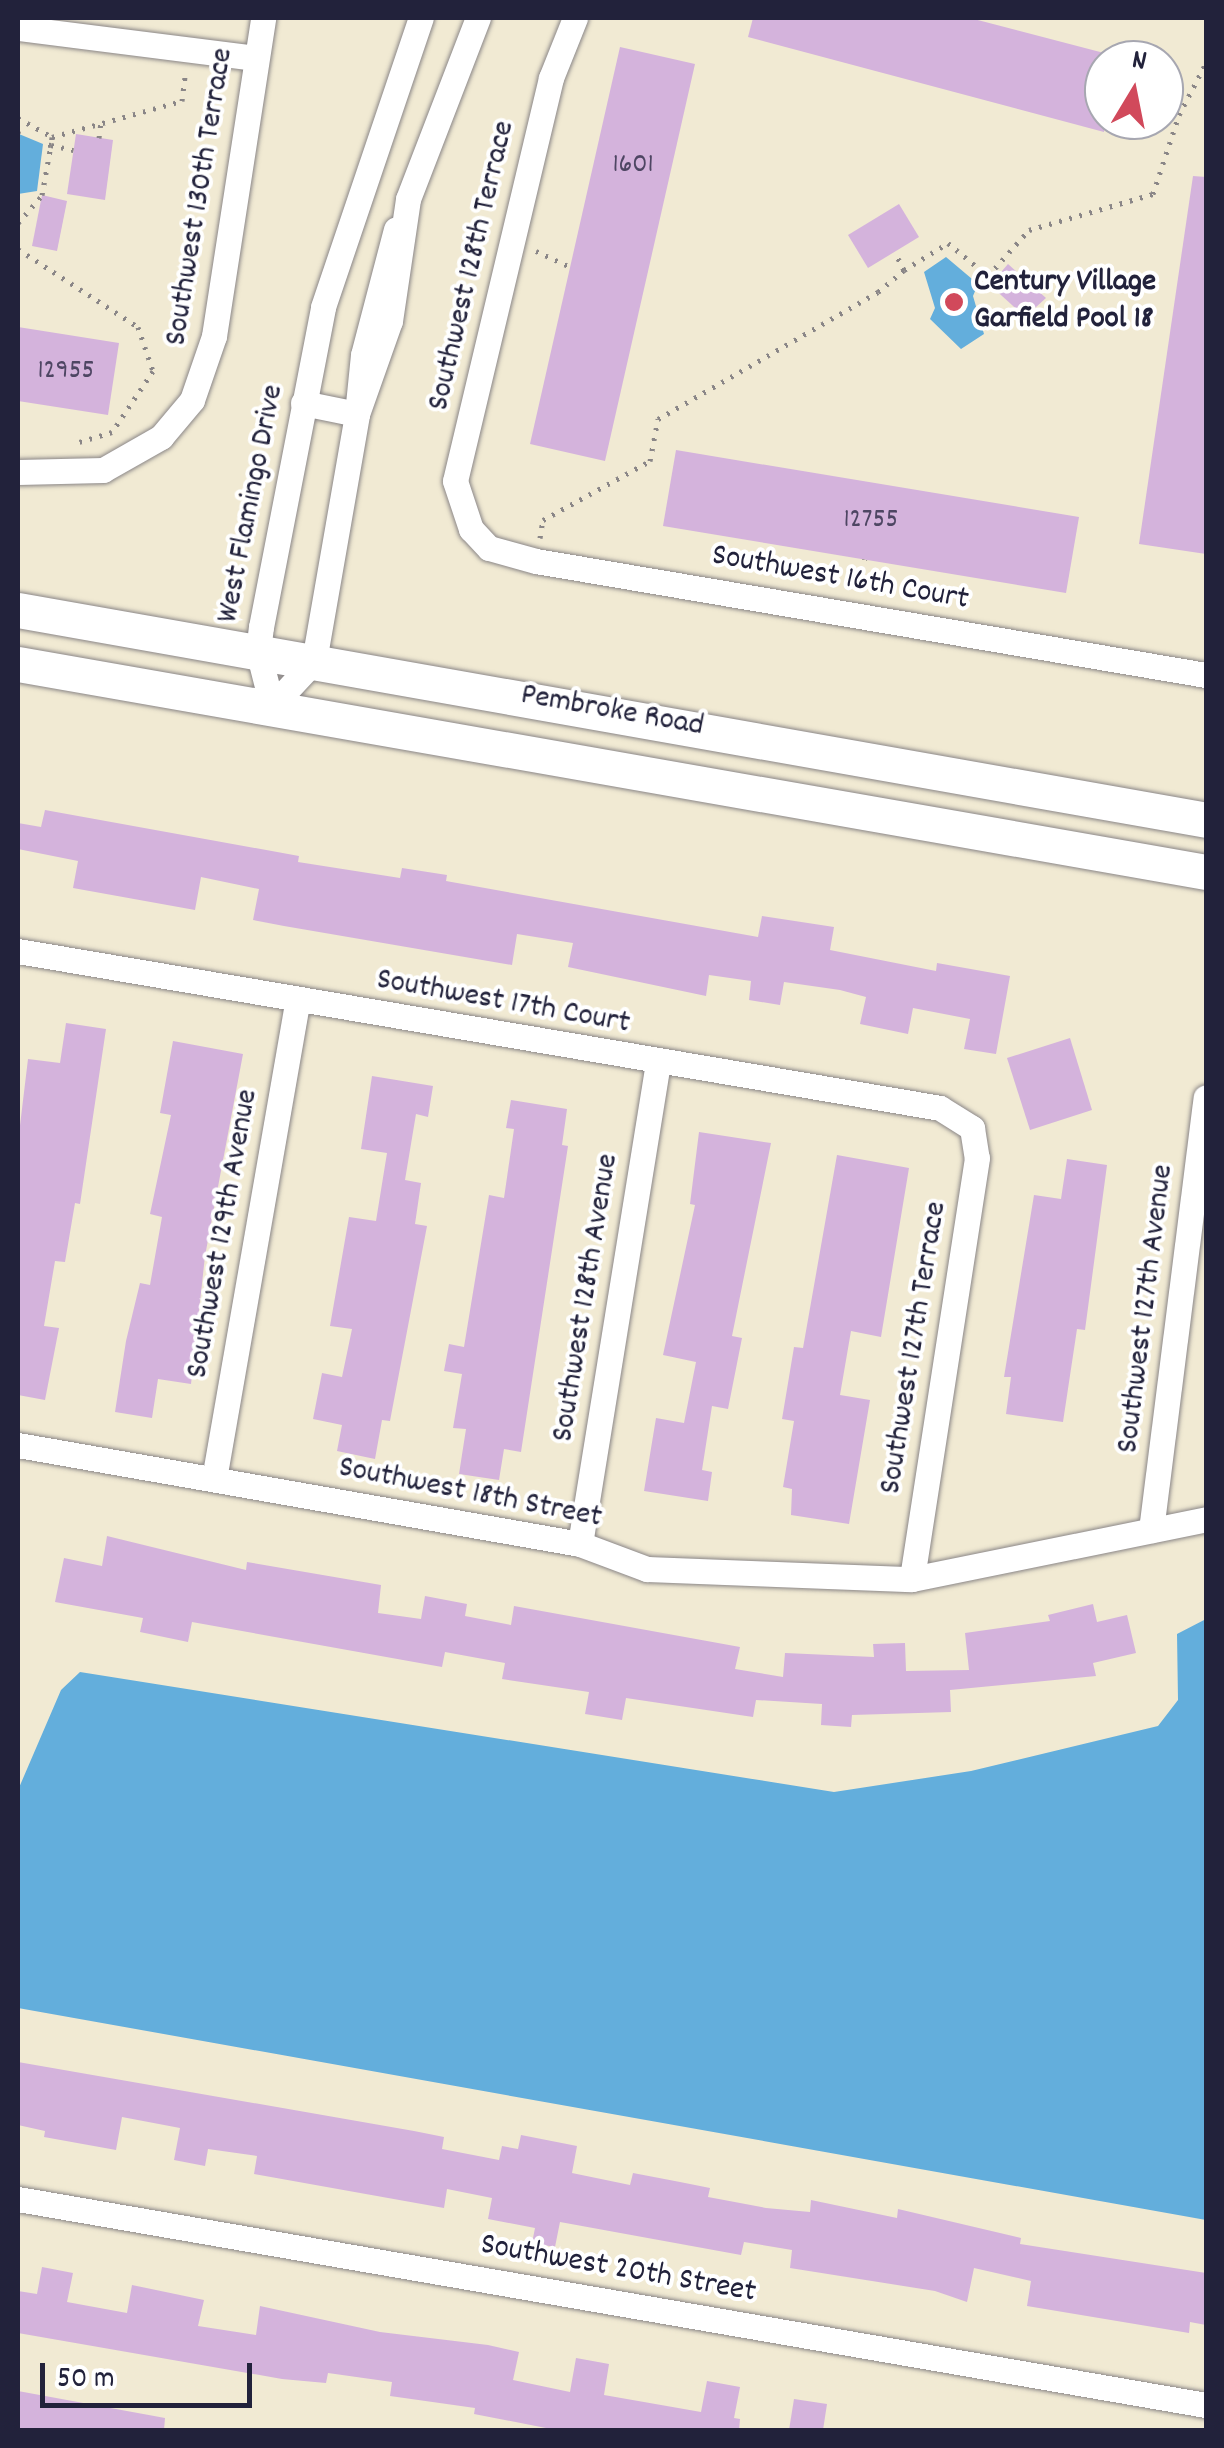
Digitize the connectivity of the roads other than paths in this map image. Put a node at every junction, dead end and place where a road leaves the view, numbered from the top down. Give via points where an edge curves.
1 (263, 18) edge
2 (421, 18) edge
3 (478, 18) edge
4 (567, 19) edge
5 (18, 28) edge
6 (256, 58) junction
7 (408, 199) junction
8 (329, 286) junction
9 (376, 295) junction
10 (303, 403) junction
11 (357, 414) junction
12 (18, 472) edge
13 (471, 529) joint
14 (18, 610) edge
15 (258, 651) junction
16 (314, 661) junction
17 (18, 664) edge
18 (1206, 675) edge
19 (272, 706) junction
20 (1206, 820) edge
21 (1206, 872) edge
22 (18, 950) edge
23 (298, 1000) junction
24 (658, 1063) junction
25 (1206, 1097) edge
26 (972, 1128) joint
27 (18, 1445) edge
28 (214, 1479) junction
29 (1206, 1514) edge
30 (1152, 1530) junction
31 (580, 1544) junction
32 (912, 1578) junction
33 (18, 2199) edge
34 (1206, 2405) edge

1 - 6 street, Southwest 130th Terrace
2 - 8 street, West Flamingo Drive
3 - 7 street
4 - 13 street, Southwest 128th Terrace via 455,480
5 - 6 street
6 - 12 street, Southwest 130th Terrace via 214,336 192,400 161,438 127,460 56,476
7 - 9 street
7 - 11 street via 390,320
8 - 9 street via 342,273 358,271
8 - 10 street, West Flamingo Drive
9 - 11 street
10 - 11 street
10 - 15 street, West Flamingo Drive
11 - 16 street
13 - 18 street, Southwest 16th Court via 489,548 536,561
14 - 15 main road, Pembroke Road
15 - 16 main road, Pembroke Road
15 - 19 street, West Flamingo Drive
16 - 19 street
16 - 20 main road, Pembroke Road
17 - 19 main road, Pembroke Road
19 - 21 main road, Pembroke Road
22 - 23 street, Southwest 17th Court
23 - 24 street, Southwest 17th Court
23 - 28 street, Southwest 129th Avenue
24 - 26 street, Southwest 17th Court via 940,1108
24 - 31 street, Southwest 128th Avenue
25 - 30 street, Southwest 127th Avenue
26 - 32 street, Southwest 127th Terrace via 977,1158
27 - 28 street, Southwest 18th Street
28 - 31 street, Southwest 18th Street
29 - 30 street, Southwest 18th Street
30 - 32 street, Southwest 18th Street
31 - 32 street, Southwest 18th Street via 647,1569
33 - 34 street, Southwest 20th Street

